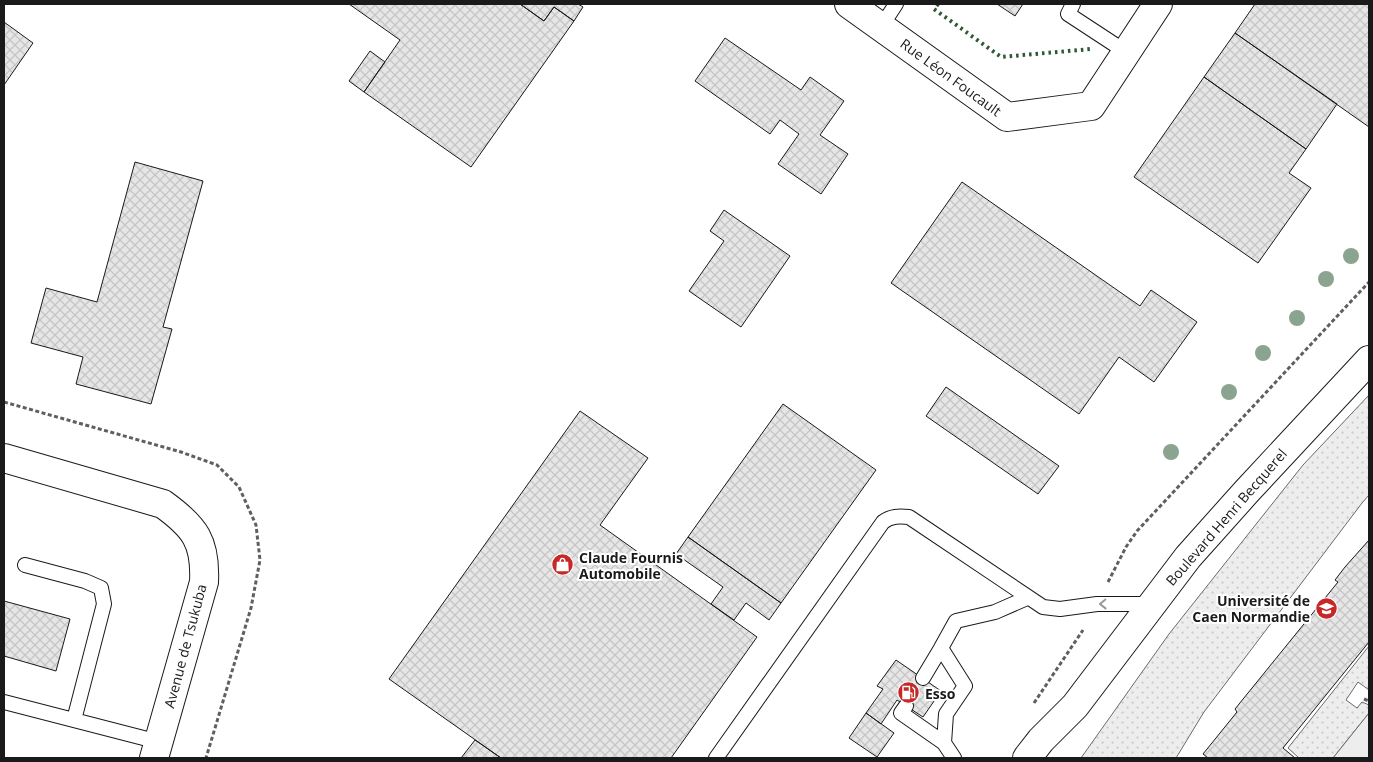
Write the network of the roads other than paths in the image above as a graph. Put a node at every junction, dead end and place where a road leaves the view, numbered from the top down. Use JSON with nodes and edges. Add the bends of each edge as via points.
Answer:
{"nodes":[{"id":1,"x":849,"y":4,"type":"edge"},
{"id":2,"x":896,"y":4,"type":"edge"},
{"id":3,"x":1074,"y":4,"type":"edge"},
{"id":4,"x":1158,"y":4,"type":"edge"},
{"id":5,"x":881,"y":27,"type":"junction"},
{"id":6,"x":1126,"y":52,"type":"junction"},
{"id":7,"x":1369,"y":360,"type":"edge"},
{"id":8,"x":4,"y":458,"type":"edge"},
{"id":9,"x":25,"y":566,"type":"dead end"},
{"id":10,"x":1027,"y":598,"type":"junction"},
{"id":11,"x":1152,"y":604,"type":"junction"},
{"id":12,"x":941,"y":648,"type":"junction"},
{"id":13,"x":923,"y":678,"type":"dead end"},
{"id":14,"x":4,"y":702,"type":"edge"},
{"id":15,"x":906,"y":706,"type":"dead end"},
{"id":16,"x":1075,"y":706,"type":"junction"},
{"id":17,"x":74,"y":720,"type":"junction"},
{"id":18,"x":944,"y":743,"type":"junction"},
{"id":19,"x":157,"y":750,"type":"edge"},
{"id":20,"x":716,"y":758,"type":"edge"},
{"id":21,"x":954,"y":758,"type":"edge"},
{"id":22,"x":1027,"y":758,"type":"edge"},
{"id":23,"x":1051,"y":758,"type":"edge"}],
"edges":[{"from":1,"to":5,"type":"street","name":"Rue Léon Foucault"},
{"from":2,"to":5,"type":"lane"},
{"from":3,"to":6,"type":"lane","via":[[1068,14]]},
{"from":4,"to":6,"type":"street","name":"Rue Léon Foucault"},
{"from":5,"to":6,"type":"street","name":"Rue Léon Foucault","via":[[1007,117],[1091,106]]},
{"from":7,"to":11,"type":"street","name":"Boulevard Henri Becquerel","via":[[1188,557]]},
{"from":8,"to":19,"type":"street","name":"Avenue de Tsukuba","via":[[163,504],[180,516],[200,544],[205,563],[204,582]]},
{"from":9,"to":17,"type":"lane","via":[[101,588],[104,604]]},
{"from":11,"to":10,"type":"lane","one_way":true,"via":[[1097,604],[1060,609],[1043,607]]},
{"from":10,"to":12,"type":"lane","via":[[995,612],[956,621]]},
{"from":10,"to":20,"type":"lane","via":[[909,517],[888,518]]},
{"from":11,"to":16,"type":"street","name":"Boulevard Henri Becquerel"},
{"from":12,"to":13,"type":"lane"},
{"from":12,"to":18,"type":"lane","via":[[965,686],[946,714]]},
{"from":14,"to":17,"type":"lane"},
{"from":15,"to":18,"type":"lane","via":[[901,713]]},
{"from":16,"to":22,"type":"street","name":"Boulevard Henri Becquerel","via":[[1040,740]]},
{"from":16,"to":23,"type":"street","name":"Boulevard Henri Becquerel"},
{"from":17,"to":19,"type":"lane"},
{"from":18,"to":21,"type":"lane"}]}
